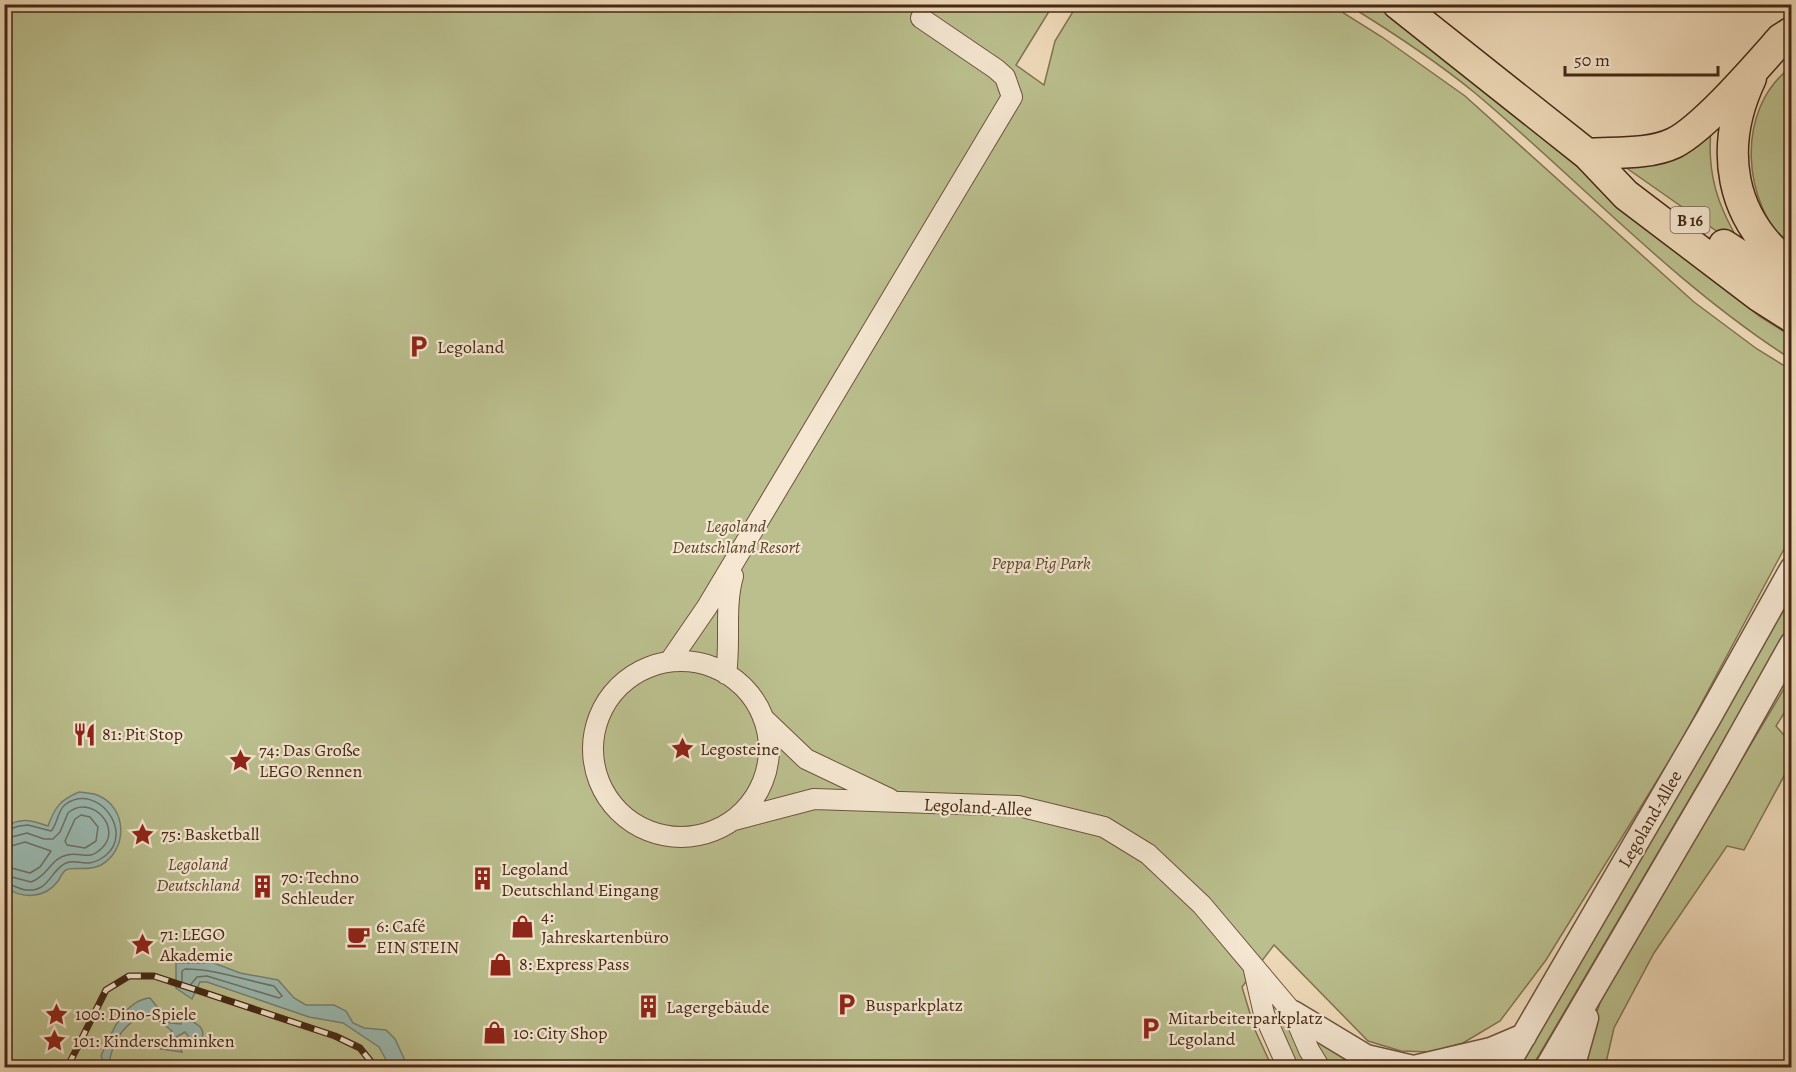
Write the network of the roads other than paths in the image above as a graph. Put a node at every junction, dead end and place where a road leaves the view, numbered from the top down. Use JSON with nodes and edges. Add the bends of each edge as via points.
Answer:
{"nodes":[{"id":1,"x":1398,"y":4,"type":"edge"},
{"id":2,"x":921,"y":18,"type":"dead end"},
{"id":3,"x":1791,"y":32,"type":"edge"},
{"id":4,"x":1758,"y":65,"type":"junction"},
{"id":5,"x":1587,"y":154,"type":"junction"},
{"id":6,"x":1791,"y":267,"type":"edge"},
{"id":7,"x":1791,"y":289,"type":"edge"},
{"id":8,"x":1791,"y":317,"type":"edge"},
{"id":9,"x":738,"y":556,"type":"junction"},
{"id":10,"x":1791,"y":569,"type":"edge"},
{"id":11,"x":1791,"y":644,"type":"edge"},
{"id":12,"x":672,"y":658,"type":"junction"},
{"id":13,"x":726,"y":674,"type":"junction"},
{"id":14,"x":763,"y":718,"type":"junction"},
{"id":15,"x":898,"y":803,"type":"junction"},
{"id":16,"x":734,"y":820,"type":"junction"},
{"id":17,"x":1253,"y":964,"type":"junction"},
{"id":18,"x":1604,"y":965,"type":"junction"},
{"id":19,"x":1293,"y":1013,"type":"junction"},
{"id":20,"x":1524,"y":1036,"type":"junction"},
{"id":21,"x":1288,"y":1068,"type":"edge"},
{"id":22,"x":1320,"y":1068,"type":"edge"},
{"id":23,"x":1414,"y":1068,"type":"edge"},
{"id":24,"x":1504,"y":1068,"type":"edge"},
{"id":25,"x":1546,"y":1068,"type":"edge"},
{"id":26,"x":1572,"y":1068,"type":"edge"}],
"edges":[{"from":1,"to":5,"type":"main road","number":"B 16"},
{"from":2,"to":9,"type":"street","via":[[996,69],[1005,77],[1012,97]]},
{"from":3,"to":4,"type":"main road"},
{"from":4,"to":5,"type":"main road","via":[[1692,130],[1673,143],[1642,150]]},
{"from":4,"to":6,"type":"main road","via":[[1740,102],[1731,138],[1732,167],[1754,227],[1771,251]]},
{"from":5,"to":7,"type":"main road","number":"B 16","via":[[1637,181],[1743,260]]},
{"from":5,"to":8,"type":"main road","number":"B 16","via":[[1626,195]]},
{"from":9,"to":12,"type":"street"},
{"from":9,"to":13,"type":"street","via":[[727,597]]},
{"from":10,"to":20,"type":"street","name":"Legoland-Allee","via":[[1767,618]]},
{"from":11,"to":18,"type":"street","name":"Legoland-Allee","via":[[1718,776]]},
{"from":12,"to":13,"type":"street","via":[[712,665]]},
{"from":12,"to":16,"type":"street","via":[[634,675],[614,692],[601,714],[594,765],[602,790],[617,811],[637,827],[662,836],[696,836]]},
{"from":13,"to":14,"type":"street","via":[[753,699]]},
{"from":14,"to":15,"type":"street","via":[[806,759]]},
{"from":14,"to":16,"type":"street","via":[[769,746],[766,774],[754,799]]},
{"from":15,"to":16,"type":"street","name":"Legoland-Allee","via":[[814,799]]},
{"from":15,"to":17,"type":"street","name":"Legoland-Allee","via":[[1018,806],[1104,827],[1148,854],[1180,882]]},
{"from":17,"to":19,"type":"street","name":"Legoland-Allee"},
{"from":17,"to":21,"type":"street","name":"Legoland-Allee","via":[[1264,1014]]},
{"from":18,"to":25,"type":"street","name":"Legoland-Allee"},
{"from":18,"to":26,"type":"street"},
{"from":19,"to":22,"type":"street","name":"Legoland-Allee"},
{"from":19,"to":23,"type":"street","via":[[1366,1057]]},
{"from":20,"to":23,"type":"street","via":[[1491,1050]]},
{"from":20,"to":24,"type":"street","name":"Legoland-Allee"}]}
